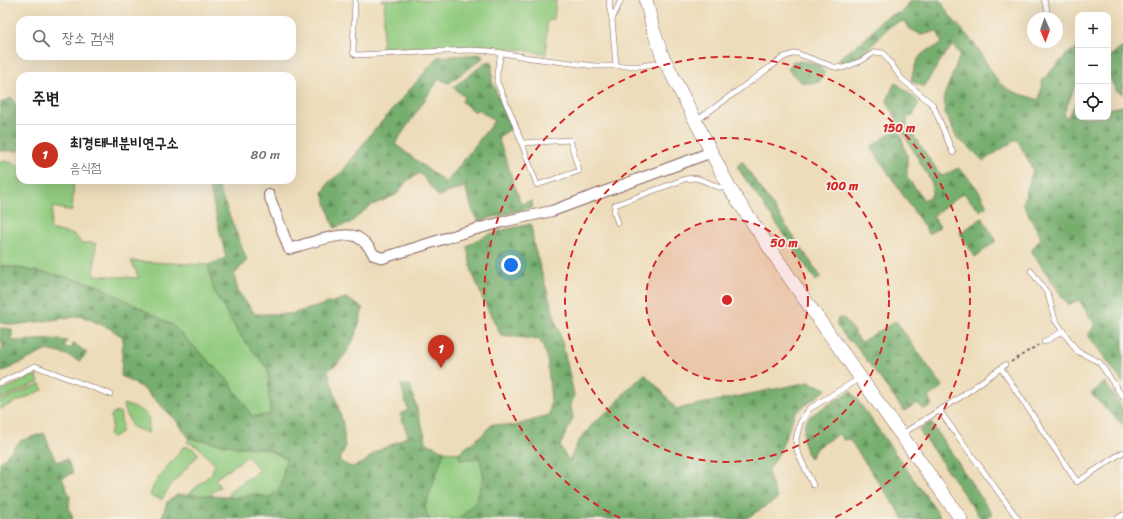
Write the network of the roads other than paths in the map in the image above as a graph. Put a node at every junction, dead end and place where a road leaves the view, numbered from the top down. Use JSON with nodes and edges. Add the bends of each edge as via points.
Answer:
{"nodes":[{"id":1,"x":355,"y":0,"type":"edge"},
{"id":2,"x":610,"y":0,"type":"edge"},
{"id":3,"x":621,"y":0,"type":"edge"},
{"id":4,"x":646,"y":0,"type":"edge"},
{"id":5,"x":1044,"y":0,"type":"edge"},
{"id":6,"x":1046,"y":9,"type":"dead end"},
{"id":7,"x":612,"y":19,"type":"junction"},
{"id":8,"x":501,"y":53,"type":"junction"},
{"id":9,"x":666,"y":62,"type":"junction"},
{"id":10,"x":616,"y":66,"type":"junction"},
{"id":11,"x":696,"y":121,"type":"junction"},
{"id":12,"x":522,"y":143,"type":"junction"},
{"id":13,"x":712,"y":152,"type":"junction"},
{"id":14,"x":953,"y":153,"type":"dead end"},
{"id":15,"x":730,"y":189,"type":"junction"},
{"id":16,"x":269,"y":195,"type":"dead end"},
{"id":17,"x":618,"y":223,"type":"dead end"},
{"id":18,"x":1031,"y":271,"type":"dead end"},
{"id":19,"x":1063,"y":331,"type":"junction"},
{"id":20,"x":1044,"y":342,"type":"road end"},
{"id":21,"x":861,"y":378,"type":"junction"},
{"id":22,"x":0,"y":383,"type":"edge"},
{"id":23,"x":110,"y":394,"type":"dead end"},
{"id":24,"x":1123,"y":397,"type":"edge"},
{"id":25,"x":939,"y":410,"type":"junction"},
{"id":26,"x":901,"y":434,"type":"junction"},
{"id":27,"x":1123,"y":452,"type":"edge"},
{"id":28,"x":813,"y":485,"type":"dead end"},
{"id":29,"x":1123,"y":515,"type":"edge"},
{"id":30,"x":961,"y":519,"type":"edge"},
{"id":31,"x":1018,"y":519,"type":"edge"},
{"id":32,"x":1117,"y":519,"type":"edge"}],
"edges":[{"from":1,"to":8,"type":"lane","via":[[353,53],[356,55],[470,50]]},
{"from":2,"to":7,"type":"lane"},
{"from":3,"to":7,"type":"lane"},
{"from":4,"to":9,"type":"street","via":[[653,29]]},
{"from":5,"to":6,"type":"lane"},
{"from":7,"to":10,"type":"lane"},
{"from":8,"to":10,"type":"lane","via":[[595,66]]},
{"from":8,"to":12,"type":"lane","via":[[497,82]]},
{"from":9,"to":10,"type":"lane"},
{"from":9,"to":11,"type":"street"},
{"from":11,"to":13,"type":"street"},
{"from":11,"to":14,"type":"lane","via":[[784,57],[796,54],[843,68],[875,52],[883,54],[902,79],[933,105]]},
{"from":12,"to":12,"type":"lane","via":[[537,185],[579,171],[570,140]]},
{"from":13,"to":15,"type":"street"},
{"from":13,"to":16,"type":"street","via":[[552,211],[462,233],[383,258],[374,255],[370,247],[356,236],[337,236],[289,249]]},
{"from":15,"to":17,"type":"lane","via":[[696,178],[685,179],[616,205],[614,212]]},
{"from":15,"to":21,"type":"street"},
{"from":18,"to":19,"type":"lane","via":[[1048,294],[1055,320]]},
{"from":19,"to":20,"type":"lane"},
{"from":19,"to":24,"type":"lane","via":[[1078,351],[1099,362]]},
{"from":21,"to":26,"type":"street"},
{"from":21,"to":28,"type":"lane","via":[[809,409],[800,423],[796,439],[797,451]]},
{"from":22,"to":23,"type":"lane","via":[[36,366]]},
{"from":25,"to":26,"type":"lane"},
{"from":25,"to":27,"type":"lane","via":[[1003,367],[1077,482]]},
{"from":25,"to":31,"type":"lane"},
{"from":26,"to":30,"type":"street"},
{"from":29,"to":32,"type":"lane"}]}
